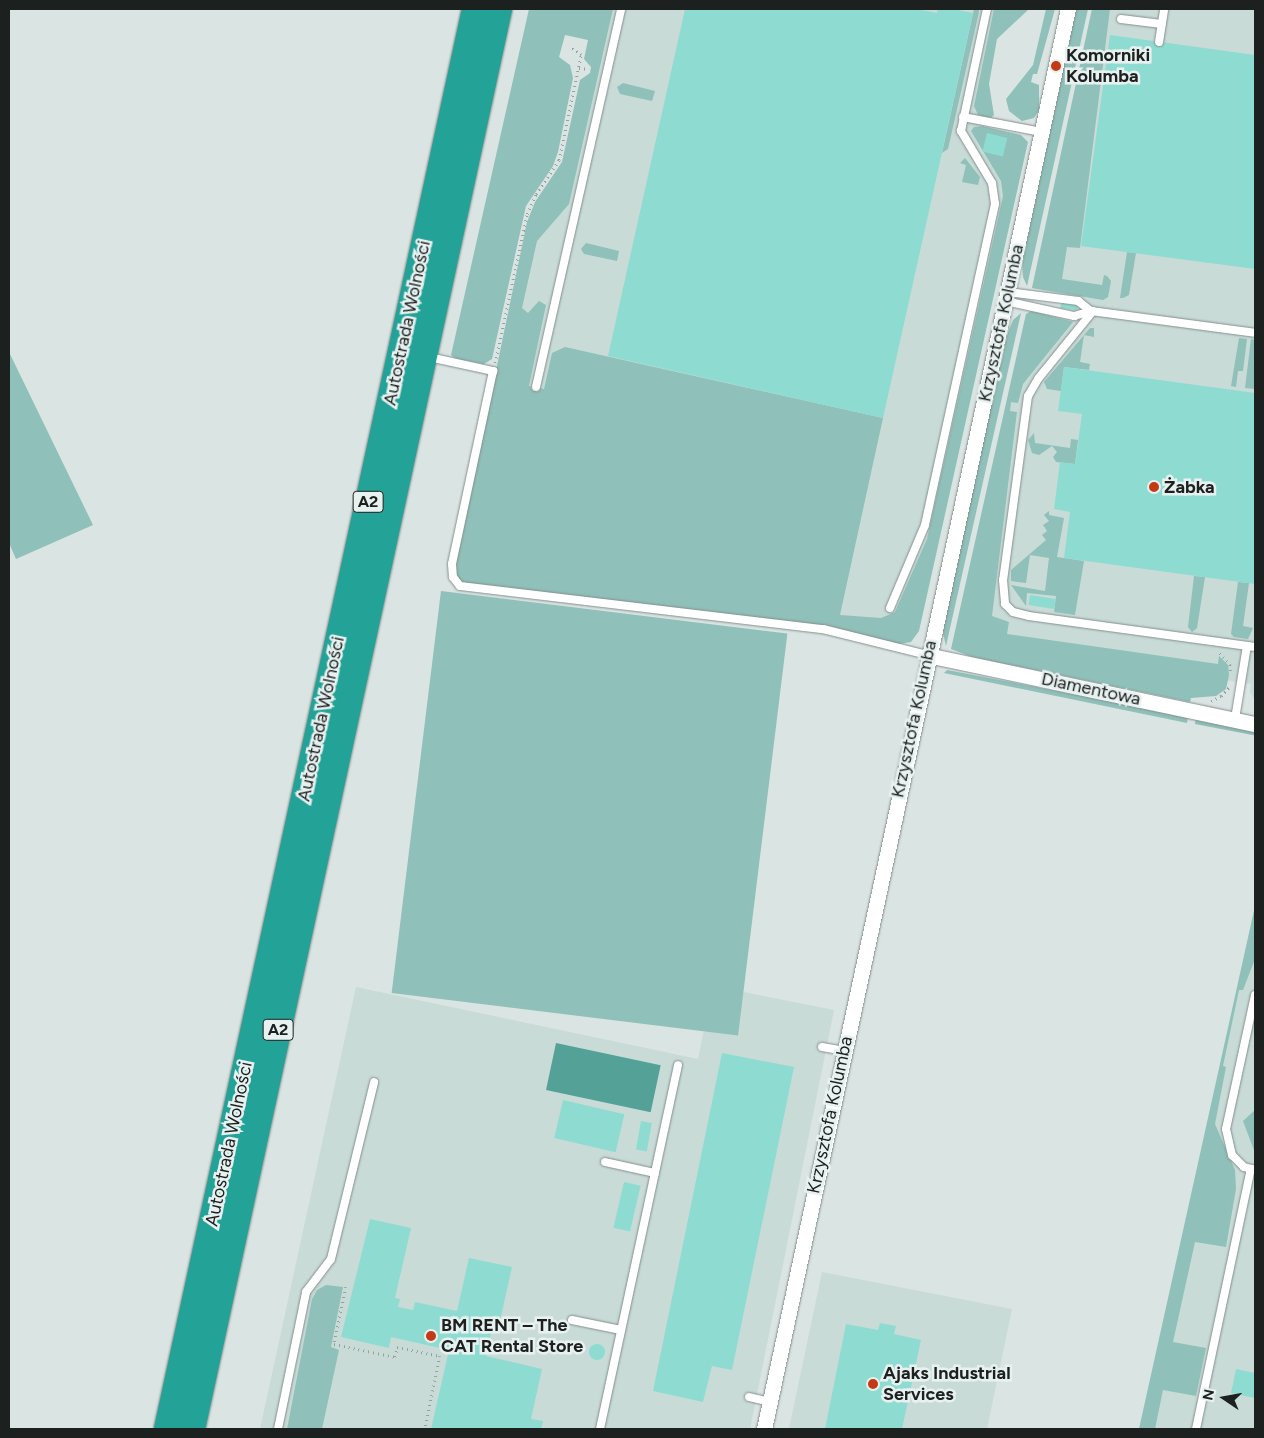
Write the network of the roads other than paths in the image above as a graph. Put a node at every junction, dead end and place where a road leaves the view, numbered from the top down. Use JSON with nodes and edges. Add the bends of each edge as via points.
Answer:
{"nodes":[{"id":1,"x":475,"y":9,"type":"edge"},
{"id":2,"x":499,"y":9,"type":"edge"},
{"id":3,"x":621,"y":9,"type":"edge"},
{"id":4,"x":987,"y":9,"type":"edge"},
{"id":5,"x":1068,"y":9,"type":"edge"},
{"id":6,"x":1164,"y":9,"type":"edge"},
{"id":7,"x":1121,"y":18,"type":"dead end"},
{"id":8,"x":1162,"y":24,"type":"junction"},
{"id":9,"x":1159,"y":42,"type":"dead end"},
{"id":10,"x":963,"y":117,"type":"junction"},
{"id":11,"x":1042,"y":132,"type":"junction"},
{"id":12,"x":1006,"y":297,"type":"junction"},
{"id":13,"x":1092,"y":311,"type":"junction"},
{"id":14,"x":1255,"y":333,"type":"edge"},
{"id":15,"x":423,"y":356,"type":"junction"},
{"id":16,"x":536,"y":387,"type":"dead end"},
{"id":17,"x":890,"y":608,"type":"dead end"},
{"id":18,"x":1251,"y":647,"type":"edge"},
{"id":19,"x":927,"y":655,"type":"junction"},
{"id":20,"x":1235,"y":719,"type":"junction"},
{"id":21,"x":1255,"y":724,"type":"edge"},
{"id":22,"x":1255,"y":995,"type":"edge"},
{"id":23,"x":822,"y":1047,"type":"dead end"},
{"id":24,"x":844,"y":1051,"type":"junction"},
{"id":25,"x":678,"y":1065,"type":"dead end"},
{"id":26,"x":374,"y":1082,"type":"dead end"},
{"id":27,"x":605,"y":1162,"type":"dead end"},
{"id":28,"x":1253,"y":1169,"type":"edge"},
{"id":29,"x":655,"y":1173,"type":"junction"},
{"id":30,"x":572,"y":1320,"type":"dead end"},
{"id":31,"x":621,"y":1330,"type":"junction"},
{"id":32,"x":749,"y":1397,"type":"dead end"},
{"id":33,"x":770,"y":1402,"type":"junction"},
{"id":34,"x":167,"y":1429,"type":"edge"},
{"id":35,"x":192,"y":1429,"type":"edge"},
{"id":36,"x":278,"y":1429,"type":"edge"},
{"id":37,"x":600,"y":1429,"type":"edge"},
{"id":38,"x":764,"y":1429,"type":"edge"},
{"id":39,"x":1196,"y":1429,"type":"edge"}],
"edges":[{"from":1,"to":34,"type":"highway","name":"Autostrada Wolności","number":"A2"},
{"from":2,"to":15,"type":"highway","name":"Autostrada Wolności","number":"A2"},
{"from":3,"to":16,"type":"lane"},
{"from":4,"to":10,"type":"lane"},
{"from":5,"to":11,"type":"street","name":"Krzysztofa Kolumba"},
{"from":6,"to":8,"type":"lane"},
{"from":7,"to":8,"type":"lane"},
{"from":8,"to":9,"type":"lane"},
{"from":10,"to":11,"type":"lane"},
{"from":10,"to":17,"type":"lane","via":[[962,136],[992,183],[995,204],[925,525]]},
{"from":11,"to":12,"type":"street","name":"Krzysztofa Kolumba"},
{"from":12,"to":13,"type":"lane","via":[[1078,302]]},
{"from":12,"to":13,"type":"lane","via":[[1074,316]]},
{"from":12,"to":19,"type":"street","name":"Krzysztofa Kolumba"},
{"from":13,"to":14,"type":"lane"},
{"from":13,"to":18,"type":"lane","via":[[1028,396],[1003,580],[1006,604],[1013,612],[1029,616]]},
{"from":15,"to":19,"type":"lane","via":[[493,371],[452,564],[453,577],[460,586],[823,629]]},
{"from":15,"to":35,"type":"highway","name":"Autostrada Wolności","number":"A2"},
{"from":18,"to":20,"type":"lane"},
{"from":19,"to":20,"type":"street","name":"Diamentowa"},
{"from":19,"to":24,"type":"street","name":"Krzysztofa Kolumba"},
{"from":20,"to":21,"type":"street","name":"Diamentowa"},
{"from":22,"to":28,"type":"lane","via":[[1226,1128],[1232,1155]]},
{"from":23,"to":24,"type":"lane"},
{"from":24,"to":33,"type":"street","name":"Krzysztofa Kolumba"},
{"from":25,"to":29,"type":"lane"},
{"from":26,"to":36,"type":"lane","via":[[332,1259],[306,1292]]},
{"from":27,"to":29,"type":"lane"},
{"from":28,"to":39,"type":"lane"},
{"from":29,"to":31,"type":"lane"},
{"from":30,"to":31,"type":"lane"},
{"from":31,"to":37,"type":"lane"},
{"from":32,"to":33,"type":"lane"},
{"from":33,"to":38,"type":"street","name":"Krzysztofa Kolumba"}]}
